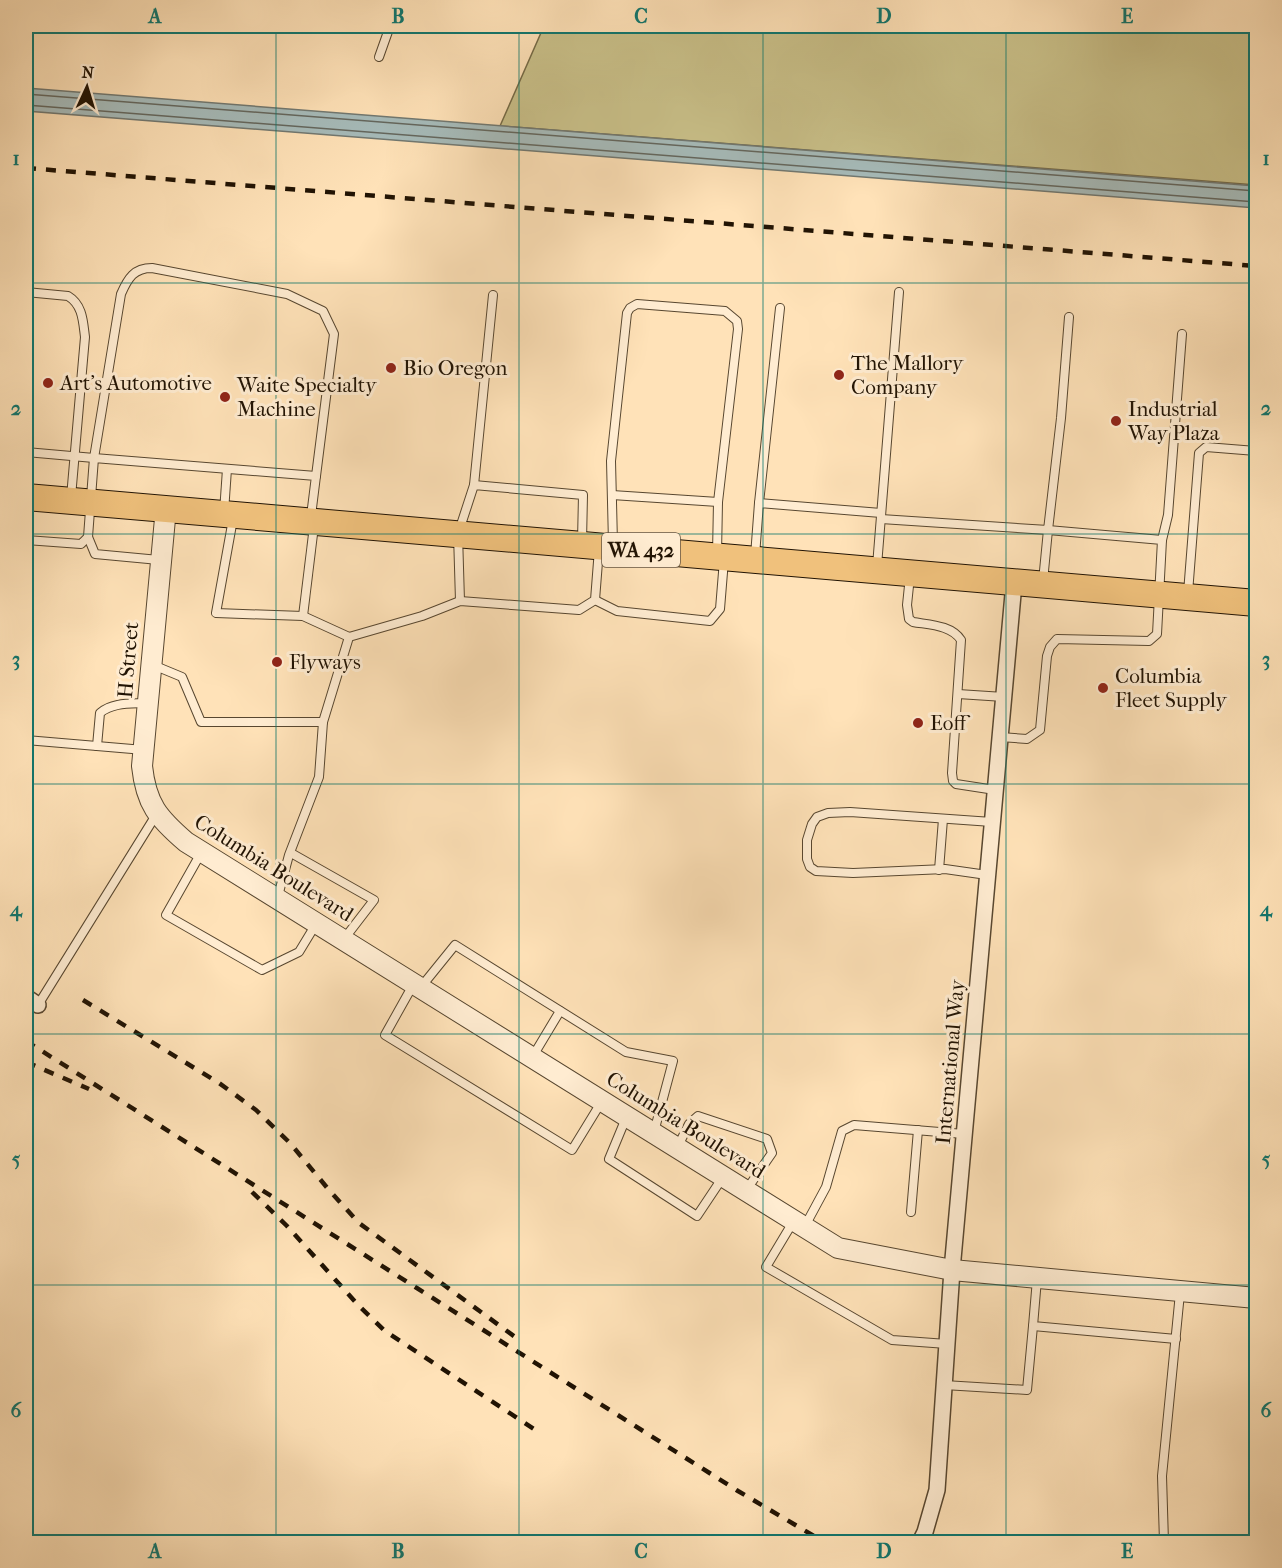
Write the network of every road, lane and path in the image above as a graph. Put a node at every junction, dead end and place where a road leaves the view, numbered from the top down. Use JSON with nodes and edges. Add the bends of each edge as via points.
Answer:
{"nodes":[{"id":1,"x":390,"y":26,"type":"edge"},
{"id":2,"x":379,"y":57,"type":"dead end"},
{"id":3,"x":26,"y":292,"type":"edge"},
{"id":4,"x":899,"y":292,"type":"dead end"},
{"id":5,"x":493,"y":295,"type":"dead end"},
{"id":6,"x":780,"y":308,"type":"dead end"},
{"id":7,"x":1069,"y":317,"type":"dead end"},
{"id":8,"x":1182,"y":334,"type":"dead end"},
{"id":9,"x":1257,"y":451,"type":"edge"},
{"id":10,"x":26,"y":452,"type":"edge"},
{"id":11,"x":75,"y":456,"type":"junction"},
{"id":12,"x":94,"y":458,"type":"junction"},
{"id":13,"x":227,"y":469,"type":"junction"},
{"id":14,"x":316,"y":476,"type":"junction"},
{"id":15,"x":474,"y":485,"type":"junction"},
{"id":16,"x":612,"y":495,"type":"junction"},
{"id":17,"x":27,"y":497,"type":"edge"},
{"id":18,"x":80,"y":502,"type":"junction"},
{"id":19,"x":718,"y":502,"type":"junction"},
{"id":20,"x":759,"y":503,"type":"junction"},
{"id":21,"x":166,"y":508,"type":"junction"},
{"id":22,"x":229,"y":514,"type":"junction"},
{"id":23,"x":881,"y":516,"type":"junction"},
{"id":24,"x":313,"y":521,"type":"junction"},
{"id":25,"x":1048,"y":530,"type":"junction"},
{"id":26,"x":26,"y":532,"type":"edge"},
{"id":27,"x":458,"y":534,"type":"junction"},
{"id":28,"x":88,"y":537,"type":"junction"},
{"id":29,"x":26,"y":540,"type":"edge"},
{"id":30,"x":1162,"y":540,"type":"junction"},
{"id":31,"x":598,"y":546,"type":"junction"},
{"id":32,"x":721,"y":557,"type":"junction"},
{"id":33,"x":162,"y":560,"type":"junction"},
{"id":34,"x":755,"y":560,"type":"junction"},
{"id":35,"x":877,"y":571,"type":"junction"},
{"id":36,"x":910,"y":574,"type":"junction"},
{"id":37,"x":1014,"y":583,"type":"junction"},
{"id":38,"x":1043,"y":585,"type":"junction"},
{"id":39,"x":1160,"y":595,"type":"junction"},
{"id":40,"x":1187,"y":597,"type":"junction"},
{"id":41,"x":595,"y":600,"type":"junction"},
{"id":42,"x":460,"y":601,"type":"junction"},
{"id":43,"x":1257,"y":603,"type":"edge"},
{"id":44,"x":303,"y":616,"type":"junction"},
{"id":45,"x":349,"y":637,"type":"junction"},
{"id":46,"x":152,"y":664,"type":"junction"},
{"id":47,"x":958,"y":694,"type":"junction"},
{"id":48,"x":1004,"y":696,"type":"junction"},
{"id":49,"x":148,"y":703,"type":"junction"},
{"id":50,"x":323,"y":722,"type":"junction"},
{"id":51,"x":1000,"y":737,"type":"junction"},
{"id":52,"x":26,"y":740,"type":"edge"},
{"id":53,"x":97,"y":746,"type":"junction"},
{"id":54,"x":144,"y":750,"type":"junction"},
{"id":55,"x":995,"y":790,"type":"junction"},
{"id":56,"x":156,"y":813,"type":"junction"},
{"id":57,"x":944,"y":819,"type":"junction"},
{"id":58,"x":992,"y":822,"type":"junction"},
{"id":59,"x":202,"y":852,"type":"junction"},
{"id":60,"x":291,"y":853,"type":"junction"},
{"id":61,"x":939,"y":870,"type":"junction"},
{"id":62,"x":987,"y":875,"type":"junction"},
{"id":63,"x":277,"y":899,"type":"junction"},
{"id":64,"x":317,"y":924,"type":"junction"},
{"id":65,"x":343,"y":940,"type":"junction"},
{"id":66,"x":417,"y":986,"type":"junction"},
{"id":67,"x":32,"y":1001,"type":"edge"},
{"id":68,"x":560,"y":1011,"type":"junction"},
{"id":69,"x":532,"y":1058,"type":"junction"},
{"id":70,"x":602,"y":1101,"type":"junction"},
{"id":71,"x":627,"y":1117,"type":"junction"},
{"id":72,"x":918,"y":1130,"type":"junction"},
{"id":73,"x":654,"y":1133,"type":"junction"},
{"id":74,"x":964,"y":1134,"type":"junction"},
{"id":75,"x":677,"y":1148,"type":"junction"},
{"id":76,"x":723,"y":1176,"type":"junction"},
{"id":77,"x":746,"y":1190,"type":"junction"},
{"id":78,"x":911,"y":1212,"type":"dead end"},
{"id":79,"x":799,"y":1224,"type":"junction"},
{"id":80,"x":952,"y":1270,"type":"junction"},
{"id":81,"x":1037,"y":1278,"type":"junction"},
{"id":82,"x":1180,"y":1291,"type":"junction"},
{"id":83,"x":1257,"y":1298,"type":"edge"},
{"id":84,"x":1033,"y":1326,"type":"junction"},
{"id":85,"x":1176,"y":1339,"type":"junction"},
{"id":86,"x":947,"y":1344,"type":"junction"},
{"id":87,"x":944,"y":1385,"type":"junction"},
{"id":88,"x":920,"y":1542,"type":"edge"},
{"id":89,"x":1164,"y":1542,"type":"edge"}],
"edges":[{"from":1,"to":2,"type":"lane"},
{"from":3,"to":11,"type":"lane","via":[[69,296],[82,313],[85,337]]},
{"from":4,"to":23,"type":"lane"},
{"from":5,"to":15,"type":"lane"},
{"from":6,"to":20,"type":"lane"},
{"from":7,"to":25,"type":"lane"},
{"from":8,"to":30,"type":"lane","via":[[1168,515]]},
{"from":9,"to":40,"type":"lane","via":[[1206,447],[1199,453]]},
{"from":10,"to":11,"type":"lane"},
{"from":11,"to":12,"type":"lane"},
{"from":11,"to":18,"type":"lane"},
{"from":12,"to":13,"type":"lane"},
{"from":12,"to":14,"type":"lane","via":[[121,294],[134,272],[152,268],[287,294],[323,311],[334,334]]},
{"from":12,"to":18,"type":"lane"},
{"from":13,"to":14,"type":"lane"},
{"from":13,"to":22,"type":"lane"},
{"from":14,"to":24,"type":"lane"},
{"from":15,"to":27,"type":"lane"},
{"from":15,"to":31,"type":"lane","via":[[583,495]]},
{"from":16,"to":19,"type":"lane"},
{"from":16,"to":19,"type":"lane","via":[[611,461],[627,313],[630,308],[646,304],[725,311],[737,321]]},
{"from":16,"to":31,"type":"lane"},
{"from":17,"to":18,"type":"highway","number":"WA 432"},
{"from":17,"to":26,"type":"lane"},
{"from":18,"to":21,"type":"highway","number":"WA 432"},
{"from":18,"to":28,"type":"lane"},
{"from":19,"to":32,"type":"lane"},
{"from":20,"to":23,"type":"lane"},
{"from":20,"to":34,"type":"lane"},
{"from":21,"to":22,"type":"highway","number":"WA 432"},
{"from":21,"to":33,"type":"street","name":"H Street"},
{"from":22,"to":24,"type":"highway","number":"WA 432"},
{"from":22,"to":44,"type":"lane","via":[[216,613]]},
{"from":23,"to":25,"type":"lane"},
{"from":23,"to":35,"type":"lane"},
{"from":24,"to":27,"type":"highway","number":"WA 432"},
{"from":24,"to":44,"type":"lane"},
{"from":25,"to":30,"type":"lane"},
{"from":25,"to":38,"type":"lane"},
{"from":27,"to":31,"type":"highway","number":"WA 432"},
{"from":27,"to":42,"type":"lane"},
{"from":28,"to":29,"type":"lane","via":[[81,544]]},
{"from":28,"to":33,"type":"lane","via":[[95,554]]},
{"from":30,"to":39,"type":"lane"},
{"from":31,"to":32,"type":"highway","number":"WA 432"},
{"from":31,"to":41,"type":"lane"},
{"from":32,"to":34,"type":"highway","number":"WA 432"},
{"from":32,"to":41,"type":"lane","via":[[720,609],[710,621],[617,610]]},
{"from":33,"to":46,"type":"street","name":"H Street"},
{"from":34,"to":35,"type":"highway","number":"WA 432"},
{"from":35,"to":36,"type":"highway","number":"WA 432"},
{"from":36,"to":37,"type":"highway","number":"WA 432"},
{"from":36,"to":47,"type":"lane","via":[[909,619],[948,628],[961,640]]},
{"from":37,"to":38,"type":"highway","number":"WA 432"},
{"from":37,"to":48,"type":"street","name":"International Way"},
{"from":38,"to":39,"type":"highway","number":"WA 432"},
{"from":39,"to":40,"type":"highway","number":"WA 432"},
{"from":39,"to":51,"type":"lane","via":[[1157,634],[1149,641],[1057,639],[1047,656],[1040,730],[1027,739]]},
{"from":40,"to":43,"type":"highway","number":"WA 432"},
{"from":41,"to":42,"type":"lane","via":[[579,610]]},
{"from":42,"to":45,"type":"lane"},
{"from":44,"to":45,"type":"lane"},
{"from":45,"to":50,"type":"lane"},
{"from":46,"to":49,"type":"street","name":"H Street"},
{"from":46,"to":50,"type":"lane","via":[[182,677],[201,722]]},
{"from":47,"to":48,"type":"lane"},
{"from":47,"to":55,"type":"lane","via":[[953,781]]},
{"from":48,"to":51,"type":"street","name":"International Way"},
{"from":49,"to":53,"type":"lane","via":[[122,704],[100,713]]},
{"from":49,"to":54,"type":"street","name":"H Street"},
{"from":50,"to":60,"type":"lane","via":[[319,777]]},
{"from":51,"to":55,"type":"street","name":"International Way"},
{"from":52,"to":53,"type":"lane"},
{"from":53,"to":54,"type":"lane"},
{"from":54,"to":56,"type":"street","name":"H Street","via":[[144,788]]},
{"from":55,"to":58,"type":"street","name":"International Way"},
{"from":56,"to":59,"type":"street","name":"Columbia Boulevard","via":[[164,824]]},
{"from":56,"to":67,"type":"lane"},
{"from":57,"to":58,"type":"lane"},
{"from":57,"to":61,"type":"lane"},
{"from":57,"to":61,"type":"lane","via":[[828,813],[817,817],[807,840],[807,859],[816,871]]},
{"from":58,"to":62,"type":"street","name":"International Way"},
{"from":59,"to":63,"type":"street","name":"Columbia Boulevard"},
{"from":59,"to":64,"type":"lane","via":[[166,915],[262,970],[299,952]]},
{"from":60,"to":63,"type":"lane"},
{"from":60,"to":65,"type":"lane","via":[[374,900]]},
{"from":61,"to":62,"type":"lane"},
{"from":62,"to":74,"type":"street","name":"International Way"},
{"from":63,"to":64,"type":"street","name":"Columbia Boulevard"},
{"from":64,"to":65,"type":"street","name":"Columbia Boulevard"},
{"from":65,"to":66,"type":"street","name":"Columbia Boulevard"},
{"from":66,"to":68,"type":"lane","via":[[455,945]]},
{"from":66,"to":69,"type":"street","name":"Columbia Boulevard"},
{"from":66,"to":70,"type":"lane","via":[[386,1035],[572,1150]]},
{"from":68,"to":69,"type":"lane"},
{"from":68,"to":73,"type":"lane","via":[[626,1052],[673,1061]]},
{"from":69,"to":70,"type":"street","name":"Columbia Boulevard"},
{"from":70,"to":71,"type":"street","name":"Columbia Boulevard"},
{"from":71,"to":73,"type":"street","name":"Columbia Boulevard"},
{"from":71,"to":76,"type":"lane","via":[[609,1159],[697,1216]]},
{"from":72,"to":74,"type":"lane"},
{"from":72,"to":78,"type":"lane"},
{"from":72,"to":79,"type":"lane","via":[[854,1125],[842,1131],[826,1187]]},
{"from":73,"to":75,"type":"street","name":"Columbia Boulevard"},
{"from":74,"to":80,"type":"street","name":"International Way"},
{"from":75,"to":76,"type":"street","name":"Columbia Boulevard"},
{"from":75,"to":77,"type":"lane","via":[[689,1124],[698,1116],[767,1139],[772,1153]]},
{"from":76,"to":77,"type":"street","name":"Columbia Boulevard"},
{"from":77,"to":79,"type":"street","name":"Columbia Boulevard"},
{"from":79,"to":80,"type":"street","name":"Columbia Boulevard","via":[[838,1248]]},
{"from":79,"to":86,"type":"lane","via":[[766,1267],[892,1340]]},
{"from":80,"to":81,"type":"street","name":"Columbia Boulevard"},
{"from":80,"to":86,"type":"street","name":"International Way"},
{"from":81,"to":82,"type":"street","name":"Columbia Boulevard"},
{"from":81,"to":84,"type":"lane"},
{"from":82,"to":83,"type":"street","name":"Columbia Boulevard"},
{"from":82,"to":85,"type":"lane"},
{"from":84,"to":85,"type":"lane"},
{"from":84,"to":87,"type":"lane","via":[[1027,1390]]},
{"from":85,"to":89,"type":"lane","via":[[1162,1476]]},
{"from":86,"to":87,"type":"street","name":"International Way"},
{"from":87,"to":88,"type":"street","name":"International Way","via":[[937,1490]]}]}
